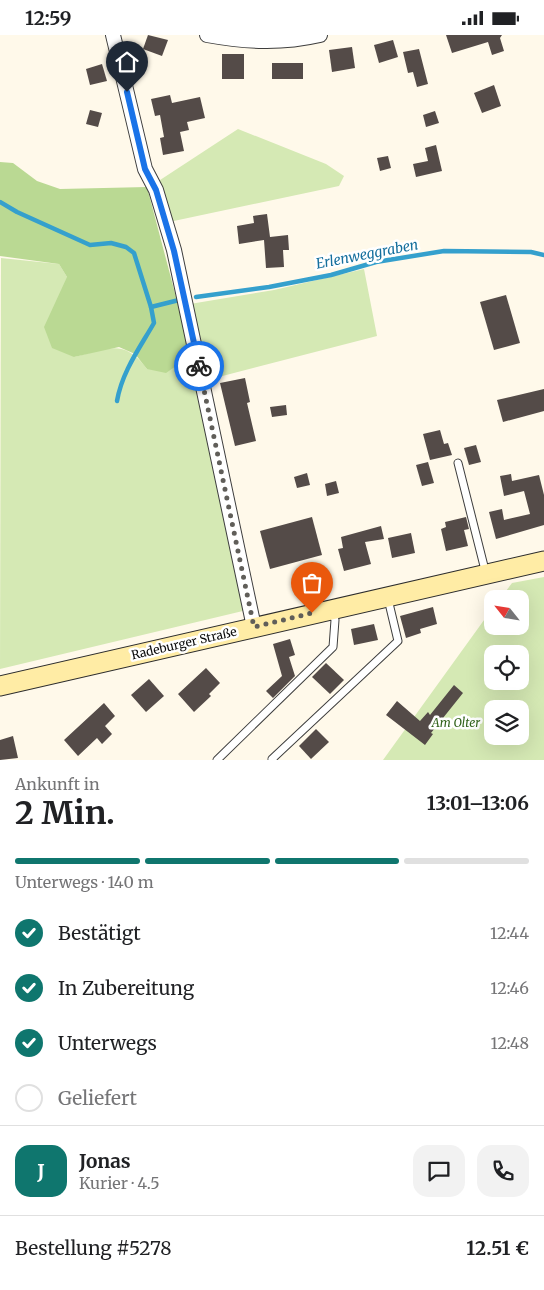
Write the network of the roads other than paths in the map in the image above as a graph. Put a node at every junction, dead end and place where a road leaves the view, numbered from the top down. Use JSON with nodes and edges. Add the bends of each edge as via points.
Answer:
{"nodes":[{"id":1,"x":113,"y":35,"type":"edge"},
{"id":2,"x":207,"y":35,"type":"edge"},
{"id":3,"x":320,"y":35,"type":"edge"},
{"id":4,"x":458,"y":463,"type":"dead end"},
{"id":5,"x":544,"y":561,"type":"edge"},
{"id":6,"x":486,"y":574,"type":"junction"},
{"id":7,"x":388,"y":596,"type":"junction"},
{"id":8,"x":332,"y":609,"type":"junction"},
{"id":9,"x":254,"y":627,"type":"junction"},
{"id":10,"x":0,"y":686,"type":"edge"},
{"id":11,"x":217,"y":760,"type":"edge"},
{"id":12,"x":273,"y":760,"type":"edge"}],
"edges":[{"from":1,"to":9,"type":"street","via":[[145,169],[156,190],[174,251]]},
{"from":2,"to":3,"type":"street","via":[[290,42]]},
{"from":4,"to":6,"type":"lane"},
{"from":5,"to":6,"type":"main road","name":"Radeburger Straße"},
{"from":6,"to":7,"type":"main road","name":"Radeburger Straße"},
{"from":7,"to":8,"type":"main road","name":"Radeburger Straße"},
{"from":7,"to":12,"type":"lane","via":[[398,641]]},
{"from":8,"to":9,"type":"main road","name":"Radeburger Straße"},
{"from":8,"to":11,"type":"lane","via":[[335,620],[333,647]]},
{"from":9,"to":10,"type":"main road","name":"Radeburger Straße"}]}
